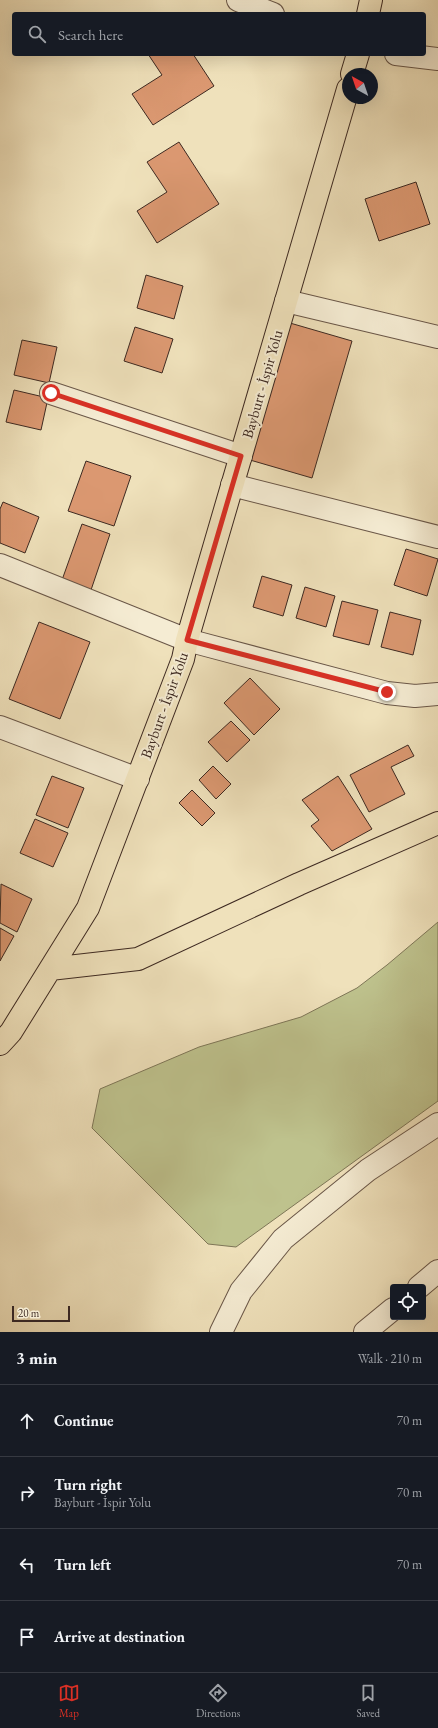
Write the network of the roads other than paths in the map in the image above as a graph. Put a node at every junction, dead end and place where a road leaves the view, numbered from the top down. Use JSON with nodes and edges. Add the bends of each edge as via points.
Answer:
{"nodes":[{"id":1,"x":238,"y":0,"type":"edge"},
{"id":2,"x":371,"y":0,"type":"edge"},
{"id":3,"x":268,"y":12,"type":"edge"},
{"id":4,"x":368,"y":12,"type":"edge"},
{"id":5,"x":357,"y":56,"type":"edge"},
{"id":6,"x":413,"y":56,"type":"edge"},
{"id":7,"x":438,"y":59,"type":"edge"},
{"id":8,"x":354,"y":68,"type":"edge"},
{"id":9,"x":344,"y":104,"type":"edge"},
{"id":10,"x":286,"y":301,"type":"junction"},
{"id":11,"x":438,"y":337,"type":"edge"},
{"id":12,"x":51,"y":393,"type":"dead end"},
{"id":13,"x":241,"y":456,"type":"junction"},
{"id":14,"x":232,"y":485,"type":"junction"},
{"id":15,"x":438,"y":537,"type":"edge"},
{"id":16,"x":0,"y":565,"type":"edge"},
{"id":17,"x":187,"y":640,"type":"junction"},
{"id":18,"x":436,"y":692,"type":"edge"},
{"id":19,"x":0,"y":727,"type":"edge"},
{"id":20,"x":138,"y":779,"type":"junction"},
{"id":21,"x":438,"y":823,"type":"edge"},
{"id":22,"x":50,"y":969,"type":"junction"},
{"id":23,"x":0,"y":1044,"type":"edge"},
{"id":24,"x":438,"y":1124,"type":"edge"},
{"id":25,"x":438,"y":1271,"type":"edge"},
{"id":26,"x":423,"y":1284,"type":"edge"},
{"id":27,"x":390,"y":1311,"type":"edge"},
{"id":28,"x":221,"y":1332,"type":"edge"},
{"id":29,"x":365,"y":1332,"type":"edge"}],
"edges":[{"from":1,"to":3,"type":"street"},
{"from":2,"to":4,"type":"main road"},
{"from":5,"to":8,"type":"main road"},
{"from":6,"to":7,"type":"street"},
{"from":9,"to":10,"type":"main road","name":"Bayburt - İspir Yolu"},
{"from":10,"to":11,"type":"street"},
{"from":10,"to":13,"type":"main road","name":"Bayburt - İspir Yolu"},
{"from":12,"to":13,"type":"street"},
{"from":13,"to":14,"type":"main road","name":"Bayburt - İspir Yolu"},
{"from":14,"to":15,"type":"street"},
{"from":14,"to":17,"type":"main road","name":"Bayburt - İspir Yolu"},
{"from":16,"to":17,"type":"street"},
{"from":17,"to":18,"type":"street","via":[[387,692],[415,696]]},
{"from":17,"to":20,"type":"main road","name":"Bayburt - İspir Yolu","via":[[184,659]]},
{"from":19,"to":20,"type":"street"},
{"from":20,"to":22,"type":"main road","name":"Bayburt - İspir Yolu","via":[[88,908]]},
{"from":21,"to":22,"type":"main road","via":[[138,959]]},
{"from":22,"to":23,"type":"main road","name":"Bayburt - İspir Yolu","via":[[11,1032]]},
{"from":24,"to":28,"type":"street","via":[[368,1170],[283,1239],[241,1292]]},
{"from":25,"to":26,"type":"street"},
{"from":27,"to":29,"type":"street"}]}
